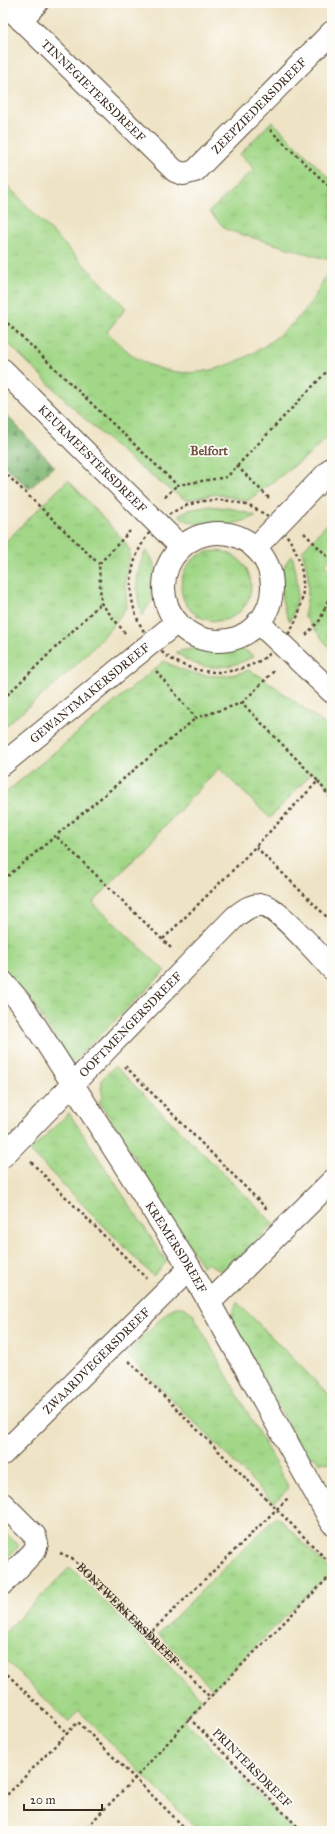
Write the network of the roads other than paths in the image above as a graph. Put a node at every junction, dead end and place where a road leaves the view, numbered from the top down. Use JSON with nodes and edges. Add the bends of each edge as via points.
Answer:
{"nodes":[{"id":1,"x":4,"y":3,"type":"edge"},
{"id":2,"x":37,"y":3,"type":"edge"},
{"id":3,"x":21,"y":20,"type":"junction"},
{"id":4,"x":332,"y":32,"type":"edge"},
{"id":5,"x":184,"y":174,"type":"joint"},
{"id":6,"x":3,"y":370,"type":"edge"},
{"id":7,"x":332,"y":468,"type":"edge"},
{"id":8,"x":181,"y":547,"type":"junction"},
{"id":9,"x":255,"y":548,"type":"junction"},
{"id":10,"x":177,"y":622,"type":"junction"},
{"id":11,"x":258,"y":622,"type":"junction"},
{"id":12,"x":332,"y":692,"type":"edge"},
{"id":13,"x":3,"y":764,"type":"edge"},
{"id":14,"x":332,"y":969,"type":"edge"},
{"id":15,"x":3,"y":982,"type":"edge"},
{"id":16,"x":74,"y":1084,"type":"junction"},
{"id":17,"x":8,"y":1150,"type":"edge"},
{"id":18,"x":332,"y":1181,"type":"edge"},
{"id":19,"x":190,"y":1268,"type":"junction"},
{"id":20,"x":210,"y":1302,"type":"junction"},
{"id":21,"x":3,"y":1454,"type":"edge"},
{"id":22,"x":325,"y":1493,"type":"edge"},
{"id":23,"x":3,"y":1504,"type":"edge"},
{"id":24,"x":332,"y":1523,"type":"edge"},
{"id":25,"x":3,"y":1584,"type":"edge"}],
"edges":[{"from":1,"to":3,"type":"street","name":"TINNEGIETERSDREEF"},
{"from":2,"to":3,"type":"street"},
{"from":3,"to":5,"type":"street","name":"TINNEGIETERSDREEF","via":[[175,171]]},
{"from":4,"to":5,"type":"street","name":"ZEEPZIEDERSDREEF","via":[[195,171]]},
{"from":6,"to":8,"type":"street","name":"KEURMEESTERSDREEF"},
{"from":7,"to":9,"type":"street"},
{"from":8,"to":9,"type":"street","via":[[202,535],[218,533],[241,538]]},
{"from":8,"to":10,"type":"street","via":[[171,559],[164,582],[168,607]]},
{"from":9,"to":11,"type":"street","via":[[268,565],[272,579],[270,601]]},
{"from":10,"to":11,"type":"street","via":[[192,634],[222,640],[241,636]]},
{"from":10,"to":13,"type":"street","name":"GEWANTMAKERSDREEF"},
{"from":11,"to":12,"type":"street"},
{"from":14,"to":16,"type":"street","name":"OOFTMENGERSDREEF","via":[[278,914],[264,905],[247,907]]},
{"from":15,"to":16,"type":"street","name":"KREMERSDREEF","via":[[21,1004]]},
{"from":16,"to":17,"type":"street","name":"OOFTMENGERSDREEF"},
{"from":16,"to":19,"type":"street","name":"KREMERSDREEF"},
{"from":18,"to":20,"type":"street"},
{"from":19,"to":20,"type":"street","name":"KREMERSDREEF"},
{"from":19,"to":21,"type":"street","name":"ZWAARDVEGERSDREEF"},
{"from":20,"to":22,"type":"street","name":"KREMERSDREEF","via":[[306,1479]]},
{"from":22,"to":24,"type":"street","name":"KREMERSDREEF"},
{"from":23,"to":25,"type":"street","via":[[35,1536],[37,1543],[35,1550]]}]}
